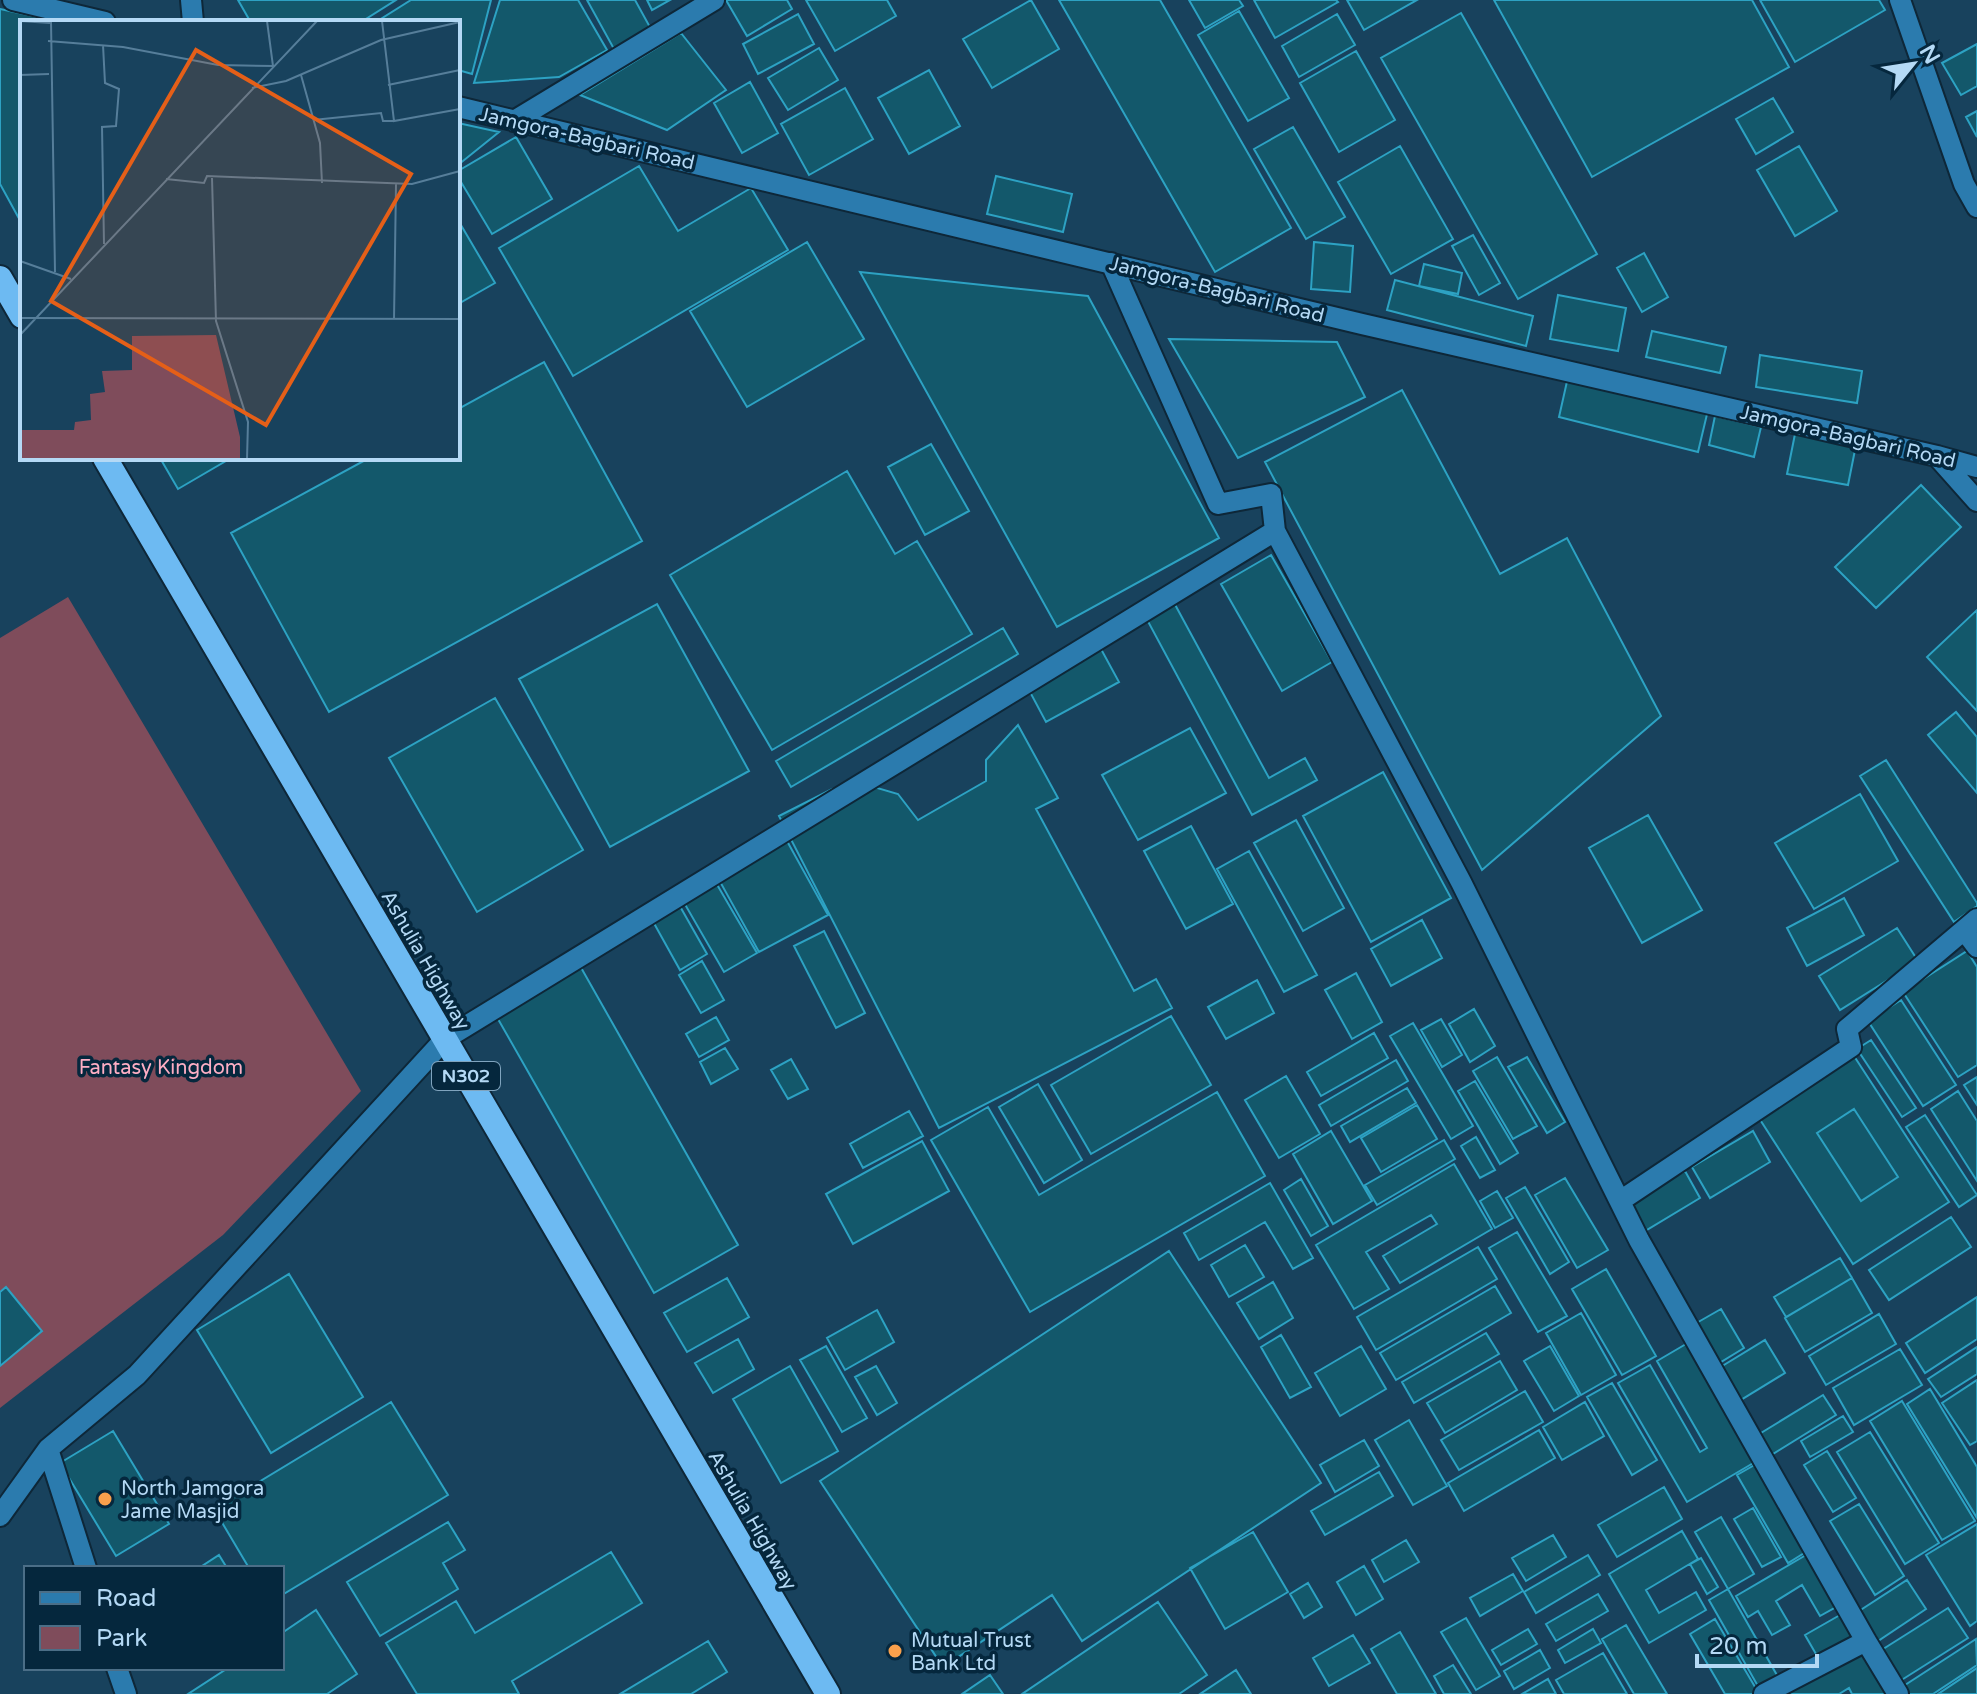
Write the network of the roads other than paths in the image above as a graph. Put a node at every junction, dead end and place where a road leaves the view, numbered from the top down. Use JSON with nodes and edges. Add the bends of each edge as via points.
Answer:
{"nodes":[{"id":1,"x":13,"y":0,"type":"edge"},
{"id":2,"x":191,"y":0,"type":"edge"},
{"id":3,"x":714,"y":0,"type":"edge"},
{"id":4,"x":1900,"y":0,"type":"edge"},
{"id":5,"x":97,"y":20,"type":"edge"},
{"id":6,"x":193,"y":20,"type":"edge"},
{"id":7,"x":460,"y":108,"type":"edge"},
{"id":8,"x":514,"y":121,"type":"junction"},
{"id":9,"x":1977,"y":207,"type":"edge"},
{"id":10,"x":1111,"y":263,"type":"junction"},
{"id":11,"x":0,"y":278,"type":"edge"},
{"id":12,"x":20,"y":313,"type":"edge"},
{"id":13,"x":1937,"y":456,"type":"junction"},
{"id":14,"x":106,"y":460,"type":"edge"},
{"id":15,"x":1977,"y":467,"type":"edge"},
{"id":16,"x":1977,"y":501,"type":"edge"},
{"id":17,"x":1275,"y":531,"type":"junction"},
{"id":18,"x":1973,"y":933,"type":"edge"},
{"id":19,"x":445,"y":1039,"type":"junction"},
{"id":20,"x":1620,"y":1201,"type":"junction"},
{"id":21,"x":48,"y":1449,"type":"junction"},
{"id":22,"x":0,"y":1516,"type":"edge"},
{"id":23,"x":85,"y":1566,"type":"edge"},
{"id":24,"x":1866,"y":1641,"type":"junction"},
{"id":25,"x":118,"y":1670,"type":"edge"},
{"id":26,"x":126,"y":1694,"type":"edge"},
{"id":27,"x":828,"y":1694,"type":"edge"},
{"id":28,"x":1764,"y":1694,"type":"edge"},
{"id":29,"x":1898,"y":1694,"type":"edge"}],
"edges":[{"from":1,"to":5,"type":"street"},
{"from":2,"to":6,"type":"street"},
{"from":3,"to":8,"type":"street"},
{"from":4,"to":9,"type":"street","via":[[1964,184]]},
{"from":7,"to":8,"type":"street","name":"Jamgora-Bagbari Road"},
{"from":8,"to":10,"type":"street","name":"Jamgora-Bagbari Road"},
{"from":10,"to":13,"type":"street","name":"Jamgora-Bagbari Road"},
{"from":10,"to":17,"type":"street","via":[[1218,504],[1271,494]]},
{"from":11,"to":12,"type":"highway"},
{"from":13,"to":15,"type":"street","name":"Jamgora-Bagbari Road"},
{"from":13,"to":16,"type":"street"},
{"from":14,"to":19,"type":"highway","name":"Ashulia Highway","number":"N302"},
{"from":17,"to":19,"type":"street"},
{"from":17,"to":20,"type":"street","via":[[1461,882]]},
{"from":18,"to":20,"type":"street","via":[[1847,1029],[1851,1047]]},
{"from":19,"to":21,"type":"street","via":[[137,1375]]},
{"from":19,"to":27,"type":"highway","name":"Ashulia Highway","number":"N302"},
{"from":20,"to":24,"type":"street"},
{"from":21,"to":22,"type":"street"},
{"from":21,"to":23,"type":"street"},
{"from":24,"to":28,"type":"street"},
{"from":24,"to":29,"type":"street"},
{"from":25,"to":26,"type":"street"}]}
